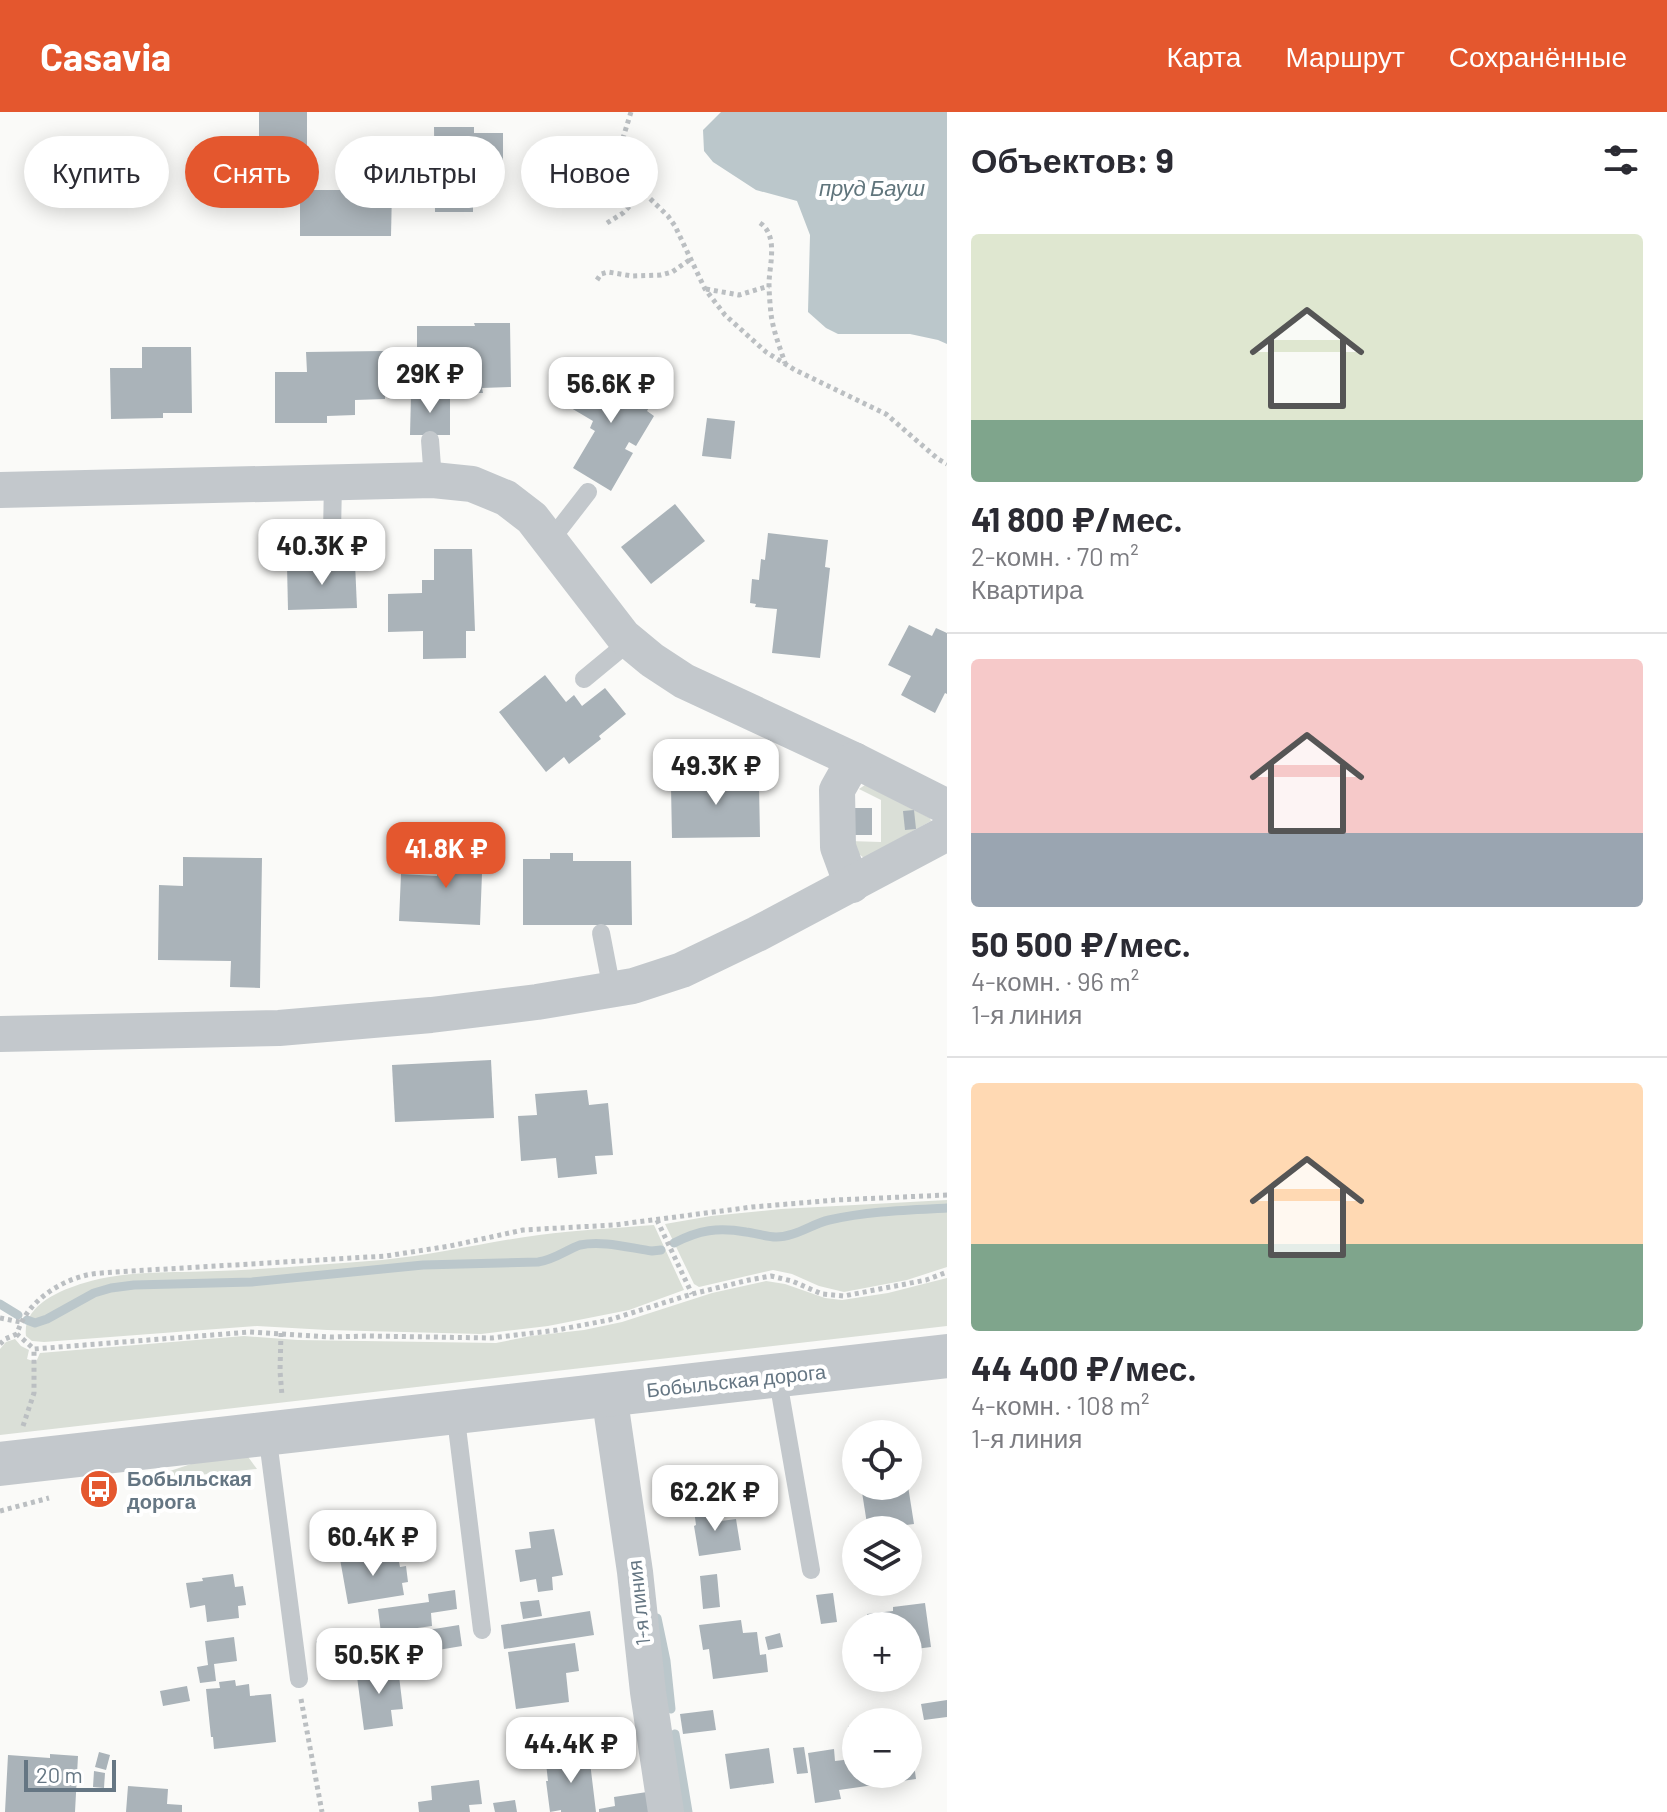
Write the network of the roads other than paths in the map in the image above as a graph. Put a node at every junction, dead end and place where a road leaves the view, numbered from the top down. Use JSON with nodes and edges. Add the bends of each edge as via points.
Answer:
{"nodes":[{"id":1,"x":430,"y":440,"type":"dead end"},
{"id":2,"x":433,"y":480,"type":"junction"},
{"id":3,"x":333,"y":482,"type":"junction"},
{"id":4,"x":0,"y":490,"type":"edge"},
{"id":5,"x":588,"y":492,"type":"dead end"},
{"id":6,"x":332,"y":533,"type":"dead end"},
{"id":7,"x":550,"y":541,"type":"junction"},
{"id":8,"x":630,"y":641,"type":"junction"},
{"id":9,"x":584,"y":679,"type":"dead end"},
{"id":10,"x":854,"y":760,"type":"junction"},
{"id":11,"x":947,"y":807,"type":"edge"},
{"id":12,"x":947,"y":833,"type":"edge"},
{"id":13,"x":852,"y":885,"type":"junction"},
{"id":14,"x":601,"y":933,"type":"dead end"},
{"id":15,"x":612,"y":990,"type":"junction"},
{"id":16,"x":0,"y":1034,"type":"edge"},
{"id":17,"x":947,"y":1356,"type":"edge"},
{"id":18,"x":777,"y":1375,"type":"junction"},
{"id":19,"x":609,"y":1394,"type":"junction"},
{"id":20,"x":455,"y":1411,"type":"junction"},
{"id":21,"x":275,"y":1420,"type":"junction"},
{"id":22,"x":10,"y":1451,"type":"edge"},
{"id":23,"x":811,"y":1570,"type":"dead end"},
{"id":24,"x":482,"y":1630,"type":"dead end"},
{"id":25,"x":299,"y":1679,"type":"road end"},
{"id":26,"x":666,"y":1812,"type":"edge"}],
"edges":[{"from":1,"to":2,"type":"lane"},
{"from":2,"to":3,"type":"street"},
{"from":2,"to":7,"type":"street","via":[[472,484],[506,498]]},
{"from":3,"to":4,"type":"street"},
{"from":3,"to":6,"type":"lane"},
{"from":5,"to":7,"type":"lane"},
{"from":7,"to":8,"type":"street"},
{"from":8,"to":9,"type":"lane"},
{"from":8,"to":10,"type":"street","via":[[684,681]]},
{"from":10,"to":11,"type":"street"},
{"from":10,"to":13,"type":"street","via":[[837,790],[838,847]]},
{"from":12,"to":13,"type":"street"},
{"from":13,"to":15,"type":"street","via":[[682,970]]},
{"from":14,"to":15,"type":"lane"},
{"from":15,"to":16,"type":"street","via":[[431,1015],[279,1028]]},
{"from":17,"to":18,"type":"street","name":"Бобыльская дорога"},
{"from":18,"to":19,"type":"street","name":"Бобыльская дорога"},
{"from":18,"to":23,"type":"lane"},
{"from":19,"to":20,"type":"street","name":"Бобыльская дорога"},
{"from":19,"to":26,"type":"street","name":"1-я линия"},
{"from":20,"to":21,"type":"street","name":"Бобыльская дорога"},
{"from":20,"to":24,"type":"lane"},
{"from":21,"to":22,"type":"street","name":"Бобыльская дорога"},
{"from":21,"to":25,"type":"lane"}]}
